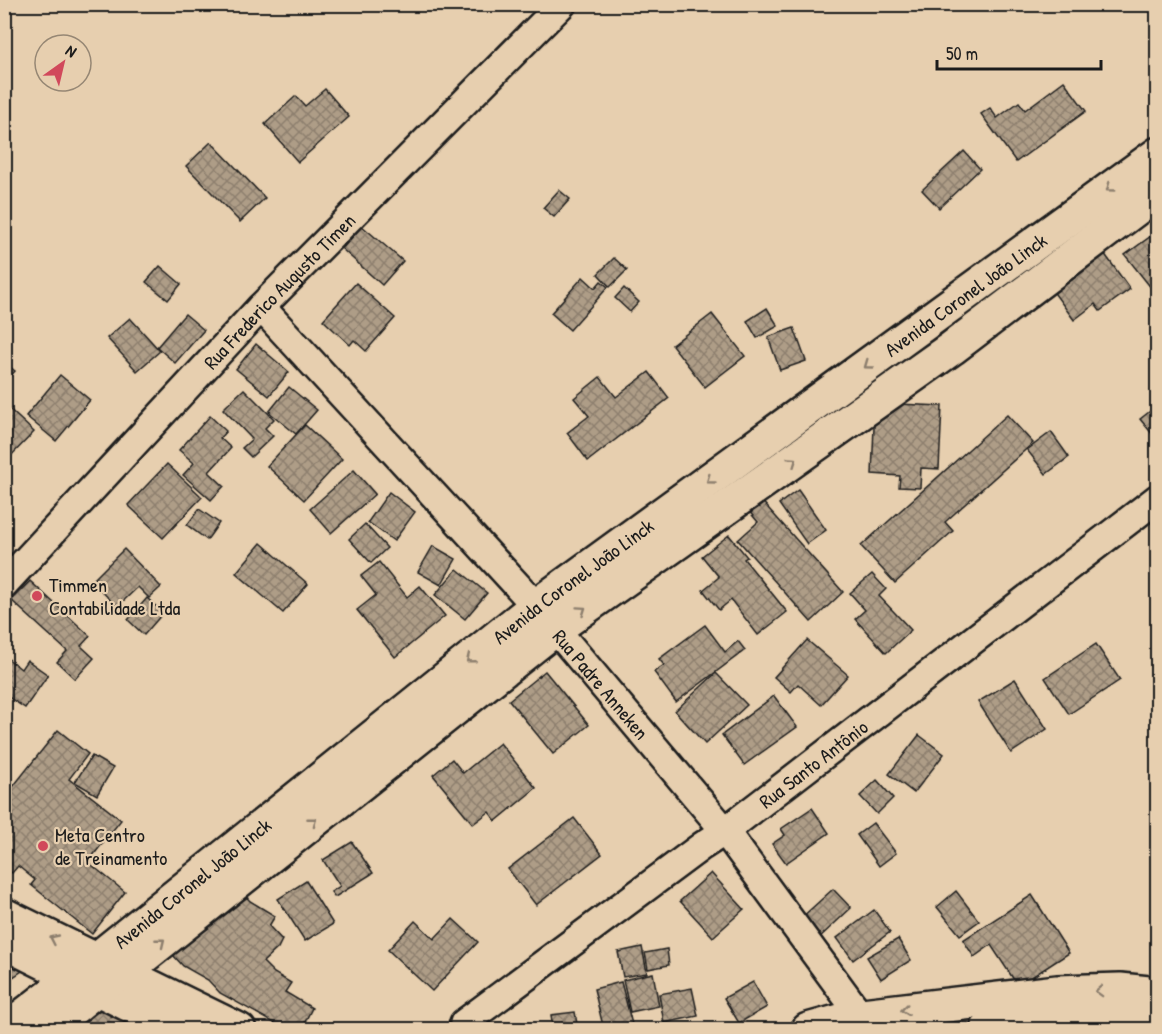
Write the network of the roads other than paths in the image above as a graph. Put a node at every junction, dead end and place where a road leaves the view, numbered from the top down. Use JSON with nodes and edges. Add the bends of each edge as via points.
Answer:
{"nodes":[{"id":1,"x":562,"y":4,"type":"edge"},
{"id":2,"x":1158,"y":154,"type":"edge"},
{"id":3,"x":1158,"y":192,"type":"edge"},
{"id":4,"x":261,"y":307,"type":"junction"},
{"id":5,"x":1158,"y":498,"type":"edge"},
{"id":6,"x":4,"y":584,"type":"edge"},
{"id":7,"x":546,"y":618,"type":"junction"},
{"id":8,"x":725,"y":831,"type":"junction"},
{"id":9,"x":4,"y":915,"type":"edge"},
{"id":10,"x":4,"y":942,"type":"edge"},
{"id":11,"x":98,"y":974,"type":"junction"},
{"id":12,"x":1158,"y":994,"type":"edge"},
{"id":13,"x":1158,"y":1020,"type":"edge"},
{"id":14,"x":867,"y":1022,"type":"edge"},
{"id":15,"x":464,"y":1023,"type":"dead end"},
{"id":16,"x":5,"y":1029,"type":"edge"},
{"id":17,"x":46,"y":1029,"type":"edge"},
{"id":18,"x":180,"y":1029,"type":"edge"},
{"id":19,"x":239,"y":1029,"type":"edge"},
{"id":20,"x":808,"y":1029,"type":"edge"},
{"id":21,"x":987,"y":1029,"type":"edge"}],
"edges":[{"from":1,"to":4,"type":"street","name":"Rua Frederico Augusto Timen"},
{"from":2,"to":7,"type":"main road","name":"Avenida Coronel João Linck","one_way":true},
{"from":7,"to":3,"type":"main road","name":"Avenida Coronel João Linck","one_way":true,"via":[[952,348]]},
{"from":4,"to":6,"type":"street","name":"Rua Frederico Augusto Timen"},
{"from":4,"to":7,"type":"street","name":"Rua Padre Anneken"},
{"from":5,"to":8,"type":"street","name":"Rua Santo Antônio"},
{"from":7,"to":8,"type":"street","name":"Rua Padre Anneken"},
{"from":7,"to":11,"type":"main road","name":"Avenida Coronel João Linck"},
{"from":8,"to":14,"type":"street","name":"Rua Padre Anneken"},
{"from":8,"to":15,"type":"street","name":"Rua Santo Antônio"},
{"from":11,"to":9,"type":"main road","one_way":true},
{"from":10,"to":11,"type":"main road"},
{"from":11,"to":16,"type":"main road","name":"Avenida Coronel João Linck"},
{"from":11,"to":17,"type":"main road","name":"Avenida Coronel João Linck"},
{"from":11,"to":18,"type":"main road"},
{"from":11,"to":19,"type":"main road"},
{"from":12,"to":14,"type":"main road","one_way":true,"via":[[1120,990],[1057,992]]},
{"from":13,"to":21,"type":"main road","via":[[1125,1015],[1092,1020],[1064,1017]]},
{"from":14,"to":20,"type":"main road"}]}
